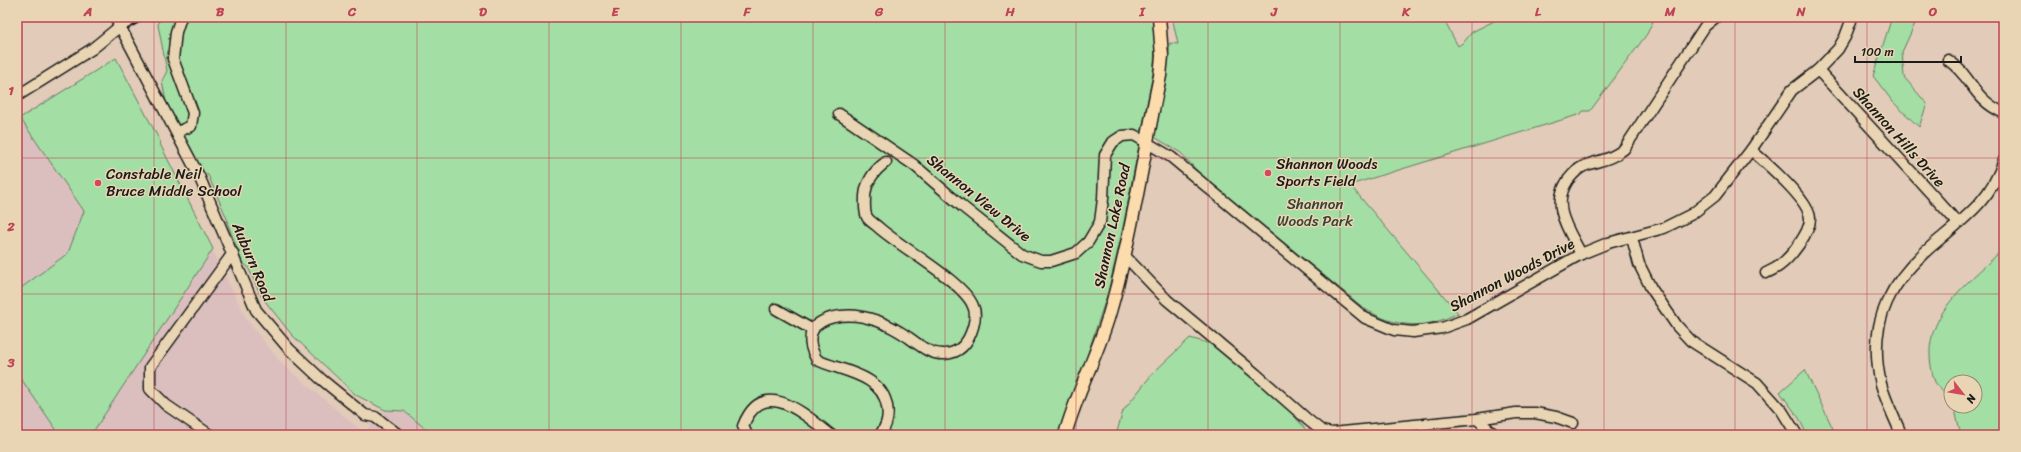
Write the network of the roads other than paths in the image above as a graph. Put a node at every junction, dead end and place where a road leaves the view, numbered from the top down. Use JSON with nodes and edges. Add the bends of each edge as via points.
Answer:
{"nodes":[{"id":1,"x":115,"y":17,"type":"edge"},
{"id":2,"x":136,"y":17,"type":"edge"},
{"id":3,"x":181,"y":17,"type":"edge"},
{"id":4,"x":1159,"y":17,"type":"edge"},
{"id":5,"x":1716,"y":17,"type":"edge"},
{"id":6,"x":1850,"y":17,"type":"edge"},
{"id":7,"x":119,"y":27,"type":"junction"},
{"id":8,"x":1948,"y":60,"type":"dead end"},
{"id":9,"x":1818,"y":70,"type":"junction"},
{"id":10,"x":17,"y":96,"type":"edge"},
{"id":11,"x":2004,"y":113,"type":"edge"},
{"id":12,"x":839,"y":114,"type":"dead end"},
{"id":13,"x":177,"y":132,"type":"junction"},
{"id":14,"x":1146,"y":143,"type":"junction"},
{"id":15,"x":892,"y":150,"type":"junction"},
{"id":16,"x":1751,"y":150,"type":"junction"},
{"id":17,"x":2004,"y":160,"type":"edge"},
{"id":18,"x":1958,"y":223,"type":"junction"},
{"id":19,"x":1632,"y":238,"type":"junction"},
{"id":20,"x":233,"y":253,"type":"junction"},
{"id":21,"x":1581,"y":254,"type":"junction"},
{"id":22,"x":1124,"y":255,"type":"junction"},
{"id":23,"x":1766,"y":273,"type":"dead end"},
{"id":24,"x":776,"y":309,"type":"dead end"},
{"id":25,"x":813,"y":330,"type":"junction"},
{"id":26,"x":1477,"y":419,"type":"junction"},
{"id":27,"x":1574,"y":423,"type":"dead end"},
{"id":28,"x":1899,"y":429,"type":"dead end"},
{"id":29,"x":210,"y":435,"type":"edge"},
{"id":30,"x":399,"y":435,"type":"edge"},
{"id":31,"x":747,"y":435,"type":"edge"},
{"id":32,"x":831,"y":435,"type":"edge"},
{"id":33,"x":880,"y":435,"type":"edge"},
{"id":34,"x":1065,"y":435,"type":"edge"},
{"id":35,"x":1495,"y":435,"type":"edge"},
{"id":36,"x":1797,"y":435,"type":"edge"}],
"edges":[{"from":1,"to":7,"type":"street","name":"Auburn Road"},
{"from":2,"to":7,"type":"street"},
{"from":3,"to":13,"type":"street","via":[[176,32],[173,59],[193,112],[191,126]]},
{"from":4,"to":14,"type":"main road","name":"Shannon Lake Road","via":[[1162,56],[1160,76]]},
{"from":5,"to":21,"type":"street","via":[[1705,26],[1624,149],[1615,156],[1577,170],[1564,187],[1560,198],[1560,210]]},
{"from":6,"to":9,"type":"street","name":"Shannon Woods Drive","via":[[1845,37],[1838,49]]},
{"from":7,"to":10,"type":"street","via":[[92,49]]},
{"from":7,"to":13,"type":"street","name":"Auburn Road"},
{"from":8,"to":11,"type":"street","via":[[1965,75],[1981,100]]},
{"from":9,"to":16,"type":"street","name":"Shannon Woods Drive","via":[[1792,90]]},
{"from":9,"to":18,"type":"street","name":"Shannon Hills Drive"},
{"from":12,"to":15,"type":"street","name":"Shannon View Drive"},
{"from":13,"to":20,"type":"street","name":"Auburn Road"},
{"from":14,"to":15,"type":"street","name":"Shannon View Drive","via":[[1134,135],[1122,136],[1113,142],[1105,155],[1100,222],[1088,242],[1076,253],[1050,261],[1041,261],[1022,254],[914,165]]},
{"from":14,"to":21,"type":"street","name":"Shannon Woods Drive","via":[[1171,157],[1365,318],[1394,330],[1429,331],[1467,319]]},
{"from":14,"to":22,"type":"main road","name":"Shannon Lake Road"},
{"from":15,"to":25,"type":"street","via":[[886,162],[878,168],[866,186],[867,217],[944,275],[965,295],[973,306],[975,319],[971,335],[964,346],[945,354],[933,353],[888,325],[868,317],[828,319]]},
{"from":16,"to":19,"type":"street","name":"Shannon Woods Drive","via":[[1715,196],[1692,214],[1664,228]]},
{"from":16,"to":23,"type":"street","via":[[1796,194],[1806,207],[1810,218],[1801,242],[1780,266]]},
{"from":17,"to":18,"type":"street","via":[[1987,196]]},
{"from":18,"to":28,"type":"street","via":[[1907,270],[1882,311],[1878,365],[1882,386]]},
{"from":19,"to":21,"type":"street","name":"Shannon Woods Drive","via":[[1608,243]]},
{"from":19,"to":36,"type":"street","via":[[1639,264],[1651,288],[1677,326],[1691,341],[1757,383],[1782,411]]},
{"from":20,"to":29,"type":"street","via":[[150,367],[150,389],[166,405]]},
{"from":20,"to":30,"type":"street","name":"Auburn Road","via":[[256,310],[289,349],[365,415],[375,417]]},
{"from":22,"to":26,"type":"street","via":[[1167,300],[1322,431],[1332,433]]},
{"from":22,"to":34,"type":"main road","name":"Shannon Lake Road","via":[[1108,316]]},
{"from":24,"to":25,"type":"street"},
{"from":25,"to":33,"type":"street","via":[[811,349],[817,360],[869,380],[879,388],[888,412],[887,423]]},
{"from":26,"to":27,"type":"street","via":[[1535,413]]},
{"from":26,"to":35,"type":"street"},
{"from":31,"to":32,"type":"street","via":[[743,426],[748,413],[757,405],[776,400],[790,404]]}]}
